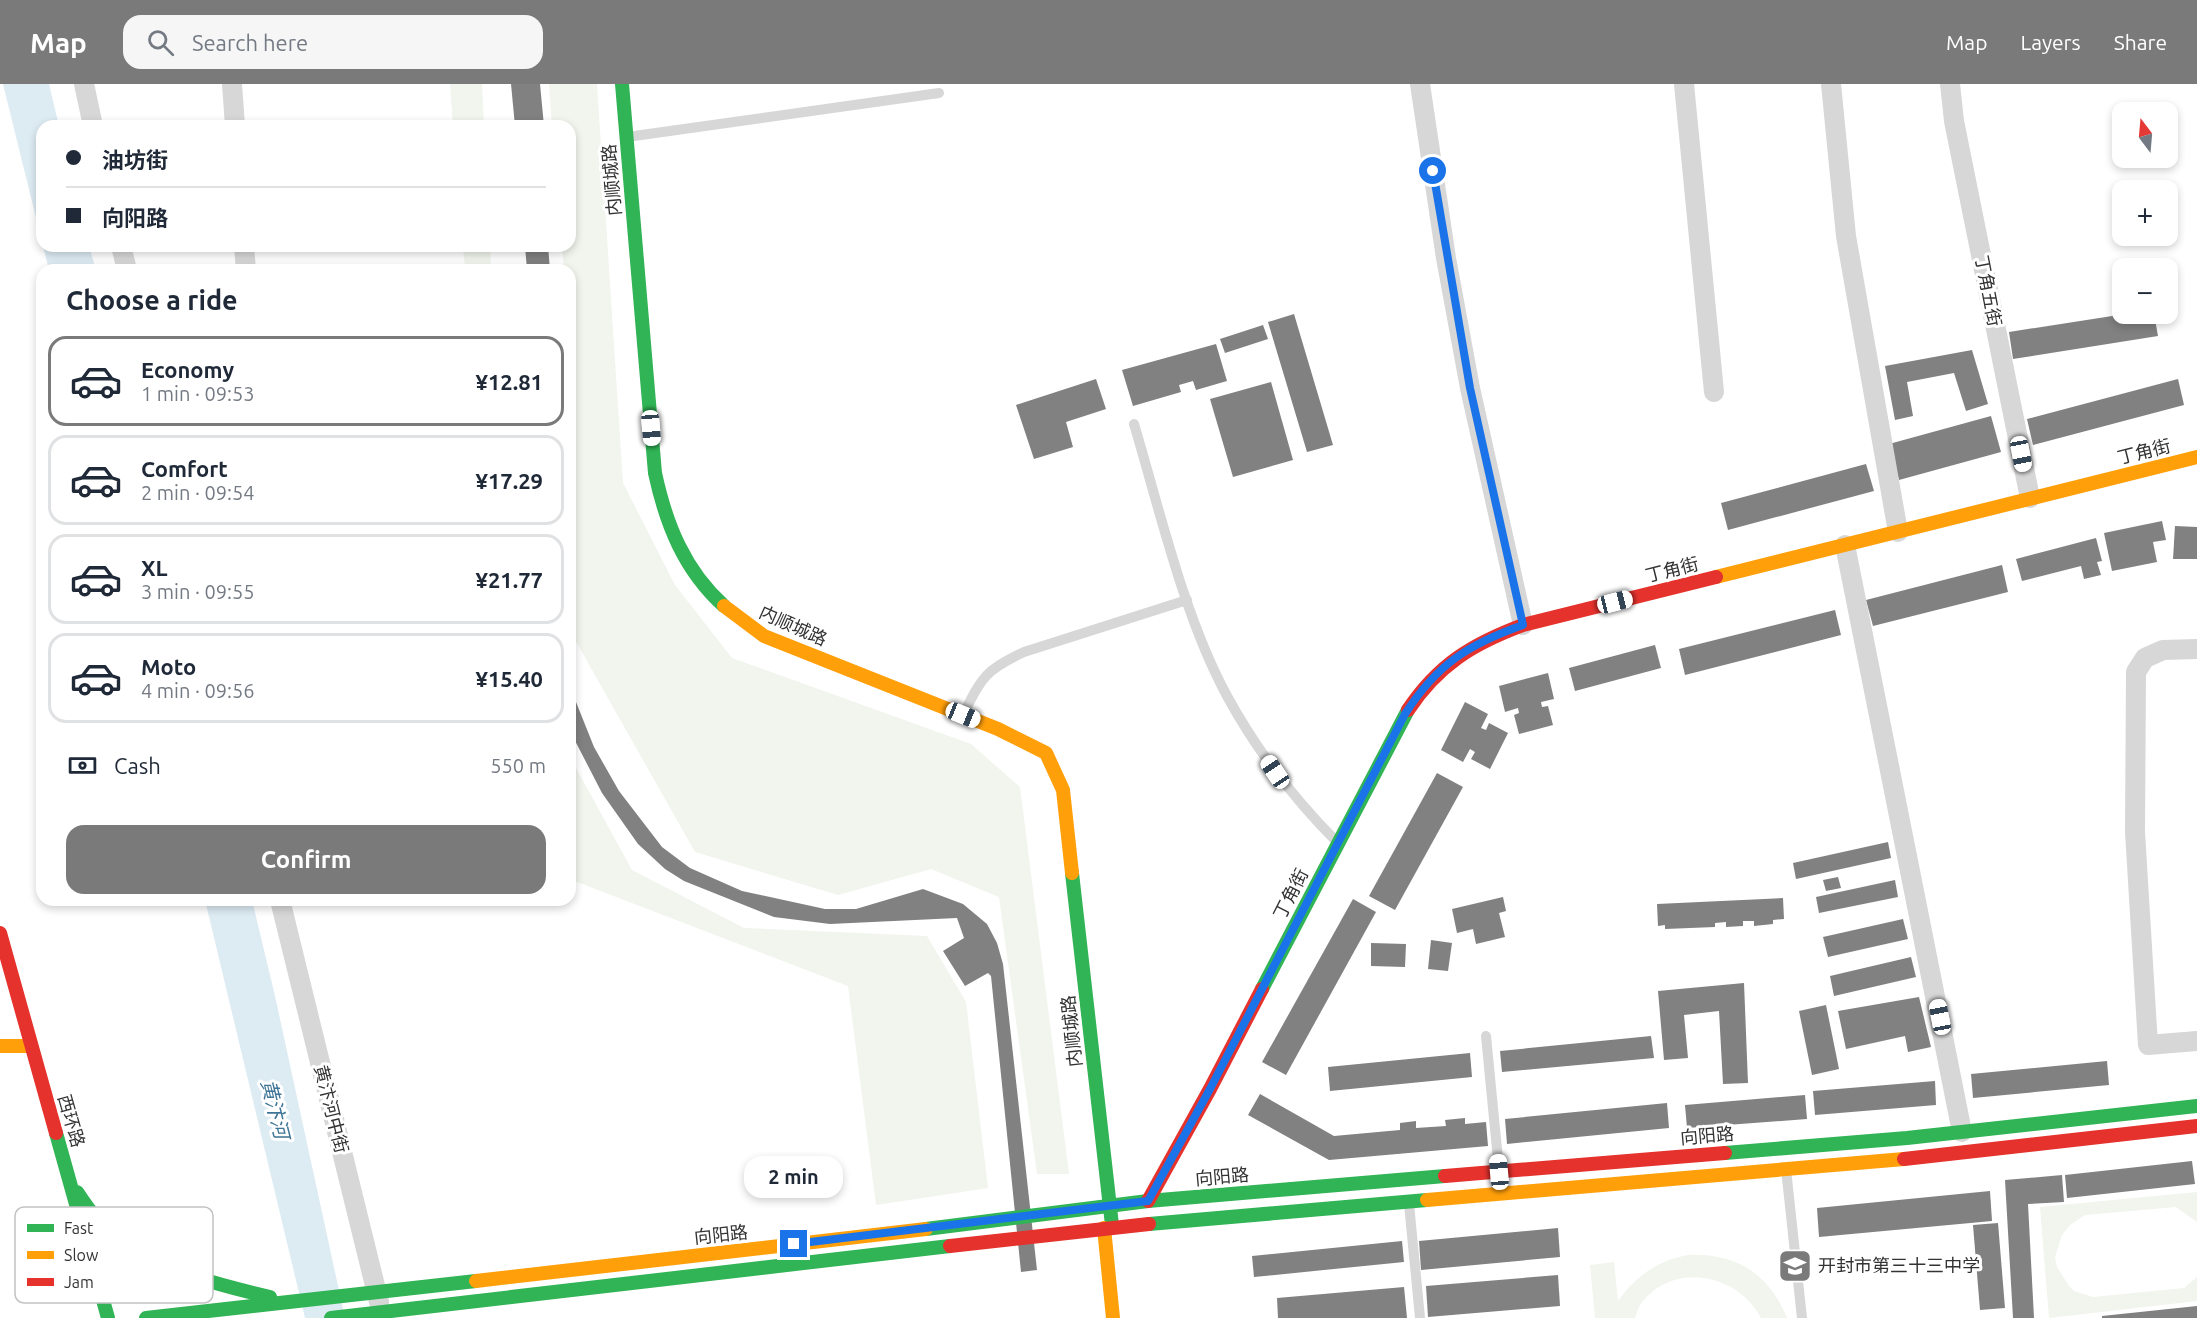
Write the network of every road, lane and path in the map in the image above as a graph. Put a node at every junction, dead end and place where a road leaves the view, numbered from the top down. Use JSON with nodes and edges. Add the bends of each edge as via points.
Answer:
{"nodes":[{"id":1,"x":84,"y":84,"type":"edge"},
{"id":2,"x":232,"y":84,"type":"edge"},
{"id":3,"x":622,"y":84,"type":"edge"},
{"id":4,"x":1420,"y":84,"type":"edge"},
{"id":5,"x":1684,"y":84,"type":"edge"},
{"id":6,"x":1831,"y":84,"type":"edge"},
{"id":7,"x":1950,"y":84,"type":"edge"},
{"id":8,"x":939,"y":93,"type":"dead end"},
{"id":9,"x":92,"y":120,"type":"edge"},
{"id":10,"x":235,"y":120,"type":"edge"},
{"id":11,"x":626,"y":137,"type":"junction"},
{"id":12,"x":1714,"y":392,"type":"dead end"},
{"id":13,"x":1134,"y":424,"type":"dead end"},
{"id":14,"x":2197,"y":458,"type":"edge"},
{"id":15,"x":2030,"y":498,"type":"junction"},
{"id":16,"x":1898,"y":532,"type":"junction"},
{"id":17,"x":1845,"y":545,"type":"junction"},
{"id":18,"x":1187,"y":600,"type":"junction"},
{"id":19,"x":1523,"y":625,"type":"junction"},
{"id":20,"x":2197,"y":649,"type":"edge"},
{"id":21,"x":963,"y":715,"type":"junction"},
{"id":22,"x":1052,"y":762,"type":"junction"},
{"id":23,"x":1049,"y":794,"type":"dead end"},
{"id":24,"x":1338,"y":843,"type":"junction"},
{"id":25,"x":281,"y":906,"type":"edge"},
{"id":26,"x":0,"y":933,"type":"edge"},
{"id":27,"x":15,"y":1022,"type":"junction"},
{"id":28,"x":1486,"y":1036,"type":"dead end"},
{"id":29,"x":2197,"y":1041,"type":"edge"},
{"id":30,"x":31,"y":1046,"type":"junction"},
{"id":31,"x":8,"y":1050,"type":"edge"},
{"id":32,"x":2197,"y":1106,"type":"edge"},
{"id":33,"x":2197,"y":1126,"type":"edge"},
{"id":34,"x":1962,"y":1132,"type":"junction"},
{"id":35,"x":1786,"y":1169,"type":"junction"},
{"id":36,"x":1499,"y":1172,"type":"junction"},
{"id":37,"x":68,"y":1179,"type":"junction"},
{"id":38,"x":1094,"y":1201,"type":"junction"},
{"id":39,"x":1148,"y":1201,"type":"junction"},
{"id":40,"x":1409,"y":1201,"type":"junction"},
{"id":41,"x":1110,"y":1206,"type":"junction"},
{"id":42,"x":76,"y":1207,"type":"edge"},
{"id":43,"x":88,"y":1207,"type":"edge"},
{"id":44,"x":1104,"y":1228,"type":"junction"},
{"id":45,"x":213,"y":1284,"type":"edge"},
{"id":46,"x":367,"y":1293,"type":"junction"},
{"id":47,"x":287,"y":1302,"type":"junction"},
{"id":48,"x":104,"y":1303,"type":"edge"},
{"id":49,"x":382,"y":1315,"type":"edge"},
{"id":50,"x":108,"y":1318,"type":"edge"},
{"id":51,"x":146,"y":1318,"type":"edge"},
{"id":52,"x":331,"y":1318,"type":"edge"},
{"id":53,"x":1113,"y":1318,"type":"edge"},
{"id":54,"x":1420,"y":1318,"type":"edge"},
{"id":55,"x":1802,"y":1318,"type":"edge"}],
"edges":[{"from":1,"to":9,"type":"street"},
{"from":2,"to":10,"type":"street"},
{"from":3,"to":11,"type":"street","name":"内顺城路"},
{"from":4,"to":19,"type":"street","via":[[1470,388]]},
{"from":5,"to":12,"type":"street"},
{"from":6,"to":16,"type":"street","via":[[1846,236]]},
{"from":7,"to":15,"type":"street","name":"丁角五街","via":[[1954,121]]},
{"from":8,"to":11,"type":"lane"},
{"from":11,"to":21,"type":"street","name":"内顺城路","via":[[655,473],[666,520],[681,553],[723,606],[764,636]]},
{"from":13,"to":18,"type":"lane"},
{"from":14,"to":15,"type":"street","name":"丁角街"},
{"from":15,"to":16,"type":"street","name":"丁角街"},
{"from":16,"to":17,"type":"street","name":"丁角街"},
{"from":17,"to":19,"type":"street","name":"丁角街"},
{"from":17,"to":34,"type":"street"},
{"from":18,"to":21,"type":"lane","via":[[1024,652],[1001,663],[982,679]]},
{"from":18,"to":24,"type":"lane","via":[[1227,695],[1257,746],[1284,786]]},
{"from":19,"to":24,"type":"street","name":"丁角街","via":[[1454,657],[1418,694]]},
{"from":20,"to":29,"type":"street","via":[[2163,650],[2145,658],[2136,672],[2135,832],[2148,1046]]},
{"from":21,"to":22,"type":"street","name":"内顺城路","via":[[1033,745]]},
{"from":22,"to":23,"type":"street"},
{"from":22,"to":41,"type":"street","name":"内顺城路","via":[[1064,790]]},
{"from":24,"to":39,"type":"street","name":"丁角街"},
{"from":25,"to":46,"type":"street","name":"黄汴河中街"},
{"from":26,"to":27,"type":"street","name":"西环路"},
{"from":27,"to":30,"type":"street","name":"西环路"},
{"from":27,"to":31,"type":"street","name":"西环路"},
{"from":28,"to":36,"type":"lane"},
{"from":30,"to":31,"type":"street"},
{"from":30,"to":37,"type":"street","name":"西环路"},
{"from":32,"to":34,"type":"street","name":"向阳路"},
{"from":33,"to":35,"type":"street"},
{"from":34,"to":36,"type":"street","name":"向阳路"},
{"from":35,"to":40,"type":"street"},
{"from":35,"to":55,"type":"lane"},
{"from":36,"to":39,"type":"street","name":"向阳路"},
{"from":37,"to":42,"type":"street","name":"西环路"},
{"from":37,"to":43,"type":"street"},
{"from":38,"to":41,"type":"street","name":"向阳路"},
{"from":38,"to":44,"type":"street","name":"内顺城路"},
{"from":38,"to":46,"type":"street","name":"向阳路","via":[[817,1242]]},
{"from":39,"to":41,"type":"street","name":"向阳路"},
{"from":40,"to":44,"type":"street"},
{"from":40,"to":54,"type":"lane"},
{"from":41,"to":44,"type":"street","name":"内顺城路"},
{"from":44,"to":49,"type":"street"},
{"from":44,"to":53,"type":"street","name":"内顺城路"},
{"from":45,"to":47,"type":"street"},
{"from":46,"to":47,"type":"street","name":"向阳路"},
{"from":46,"to":49,"type":"street","name":"黄汴河中街"},
{"from":47,"to":51,"type":"street","name":"向阳路"},
{"from":48,"to":50,"type":"street","name":"西环路"},
{"from":49,"to":52,"type":"street"}]}
